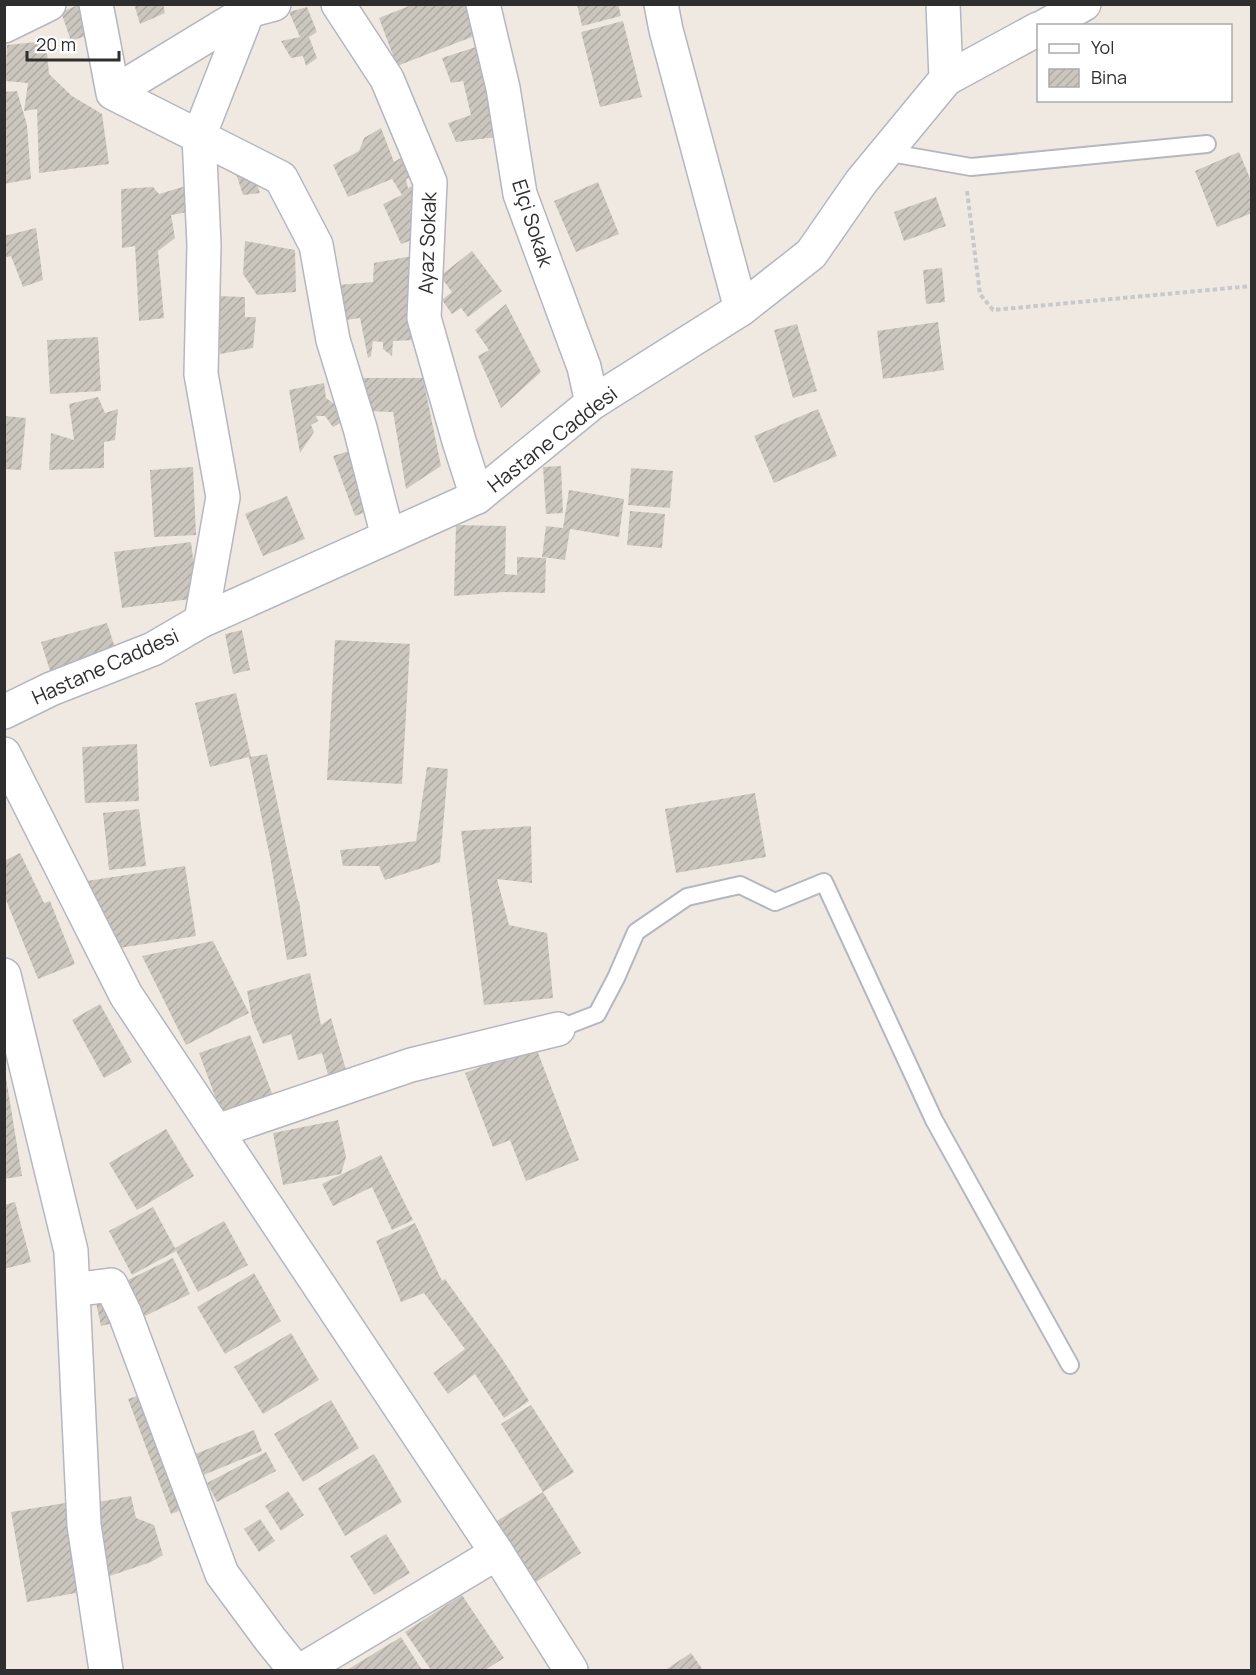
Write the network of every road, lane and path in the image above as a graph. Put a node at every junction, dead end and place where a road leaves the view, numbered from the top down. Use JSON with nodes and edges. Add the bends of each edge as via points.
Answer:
{"nodes":[{"id":1,"x":49,"y":4,"type":"edge"},
{"id":2,"x":96,"y":4,"type":"edge"},
{"id":3,"x":338,"y":4,"type":"edge"},
{"id":4,"x":483,"y":4,"type":"edge"},
{"id":5,"x":661,"y":4,"type":"edge"},
{"id":6,"x":943,"y":4,"type":"edge"},
{"id":7,"x":1084,"y":4,"type":"edge"},
{"id":8,"x":261,"y":8,"type":"edge"},
{"id":9,"x":1049,"y":24,"type":"edge"},
{"id":10,"x":4,"y":26,"type":"edge"},
{"id":11,"x":1037,"y":30,"type":"edge"},
{"id":12,"x":946,"y":79,"type":"junction"},
{"id":13,"x":113,"y":93,"type":"junction"},
{"id":14,"x":199,"y":136,"type":"junction"},
{"id":15,"x":1207,"y":144,"type":"dead end"},
{"id":16,"x":885,"y":152,"type":"junction"},
{"id":17,"x":964,"y":166,"type":"junction"},
{"id":18,"x":1251,"y":286,"type":"edge"},
{"id":19,"x":741,"y":309,"type":"junction"},
{"id":20,"x":592,"y":403,"type":"junction"},
{"id":21,"x":477,"y":497,"type":"junction"},
{"id":22,"x":388,"y":537,"type":"junction"},
{"id":23,"x":201,"y":621,"type":"junction"},
{"id":24,"x":4,"y":712,"type":"edge"},
{"id":25,"x":4,"y":753,"type":"edge"},
{"id":26,"x":4,"y":975,"type":"edge"},
{"id":27,"x":558,"y":1029,"type":"joint"},
{"id":28,"x":217,"y":1131,"type":"junction"},
{"id":29,"x":73,"y":1290,"type":"junction"},
{"id":30,"x":1070,"y":1365,"type":"dead end"},
{"id":31,"x":497,"y":1553,"type":"junction"},
{"id":32,"x":106,"y":1671,"type":"edge"},
{"id":33,"x":295,"y":1671,"type":"edge"},
{"id":34,"x":302,"y":1671,"type":"edge"},
{"id":35,"x":571,"y":1671,"type":"edge"}],
"edges":[{"from":1,"to":10,"type":"street"},
{"from":2,"to":13,"type":"street"},
{"from":3,"to":21,"type":"street","name":"Ayaz Sokak","via":[[387,79],[430,182],[424,318]]},
{"from":4,"to":20,"type":"street","name":"Elçi Sokak","via":[[503,88],[520,194],[584,366]]},
{"from":5,"to":19,"type":"street"},
{"from":6,"to":12,"type":"street"},
{"from":7,"to":9,"type":"street"},
{"from":8,"to":13,"type":"street"},
{"from":8,"to":14,"type":"street"},
{"from":11,"to":12,"type":"street"},
{"from":12,"to":16,"type":"street","name":"Hastane Caddesi"},
{"from":13,"to":14,"type":"street"},
{"from":14,"to":22,"type":"street","via":[[281,178],[316,245],[333,340]]},
{"from":14,"to":23,"type":"street","via":[[204,245],[201,374],[223,497]]},
{"from":15,"to":17,"type":"lane"},
{"from":16,"to":17,"type":"lane"},
{"from":16,"to":19,"type":"street","name":"Hastane Caddesi","via":[[811,254]]},
{"from":17,"to":18,"type":"path","via":[[980,294],[993,310]]},
{"from":19,"to":20,"type":"street","name":"Hastane Caddesi"},
{"from":20,"to":21,"type":"street","name":"Hastane Caddesi"},
{"from":21,"to":22,"type":"street","name":"Hastane Caddesi"},
{"from":22,"to":23,"type":"street","name":"Hastane Caddesi"},
{"from":23,"to":24,"type":"street","name":"Hastane Caddesi","via":[[153,649]]},
{"from":25,"to":28,"type":"street","via":[[126,995]]},
{"from":26,"to":29,"type":"street","via":[[71,1251]]},
{"from":27,"to":28,"type":"street","via":[[411,1065]]},
{"from":27,"to":30,"type":"lane","via":[[597,1014],[636,932],[687,897],[740,885],[775,902],[824,882],[934,1120]]},
{"from":28,"to":31,"type":"street"},
{"from":29,"to":32,"type":"street","via":[[84,1526]]},
{"from":29,"to":33,"type":"street","via":[[111,1285],[222,1574]]},
{"from":31,"to":34,"type":"street"},
{"from":31,"to":35,"type":"street"}]}
